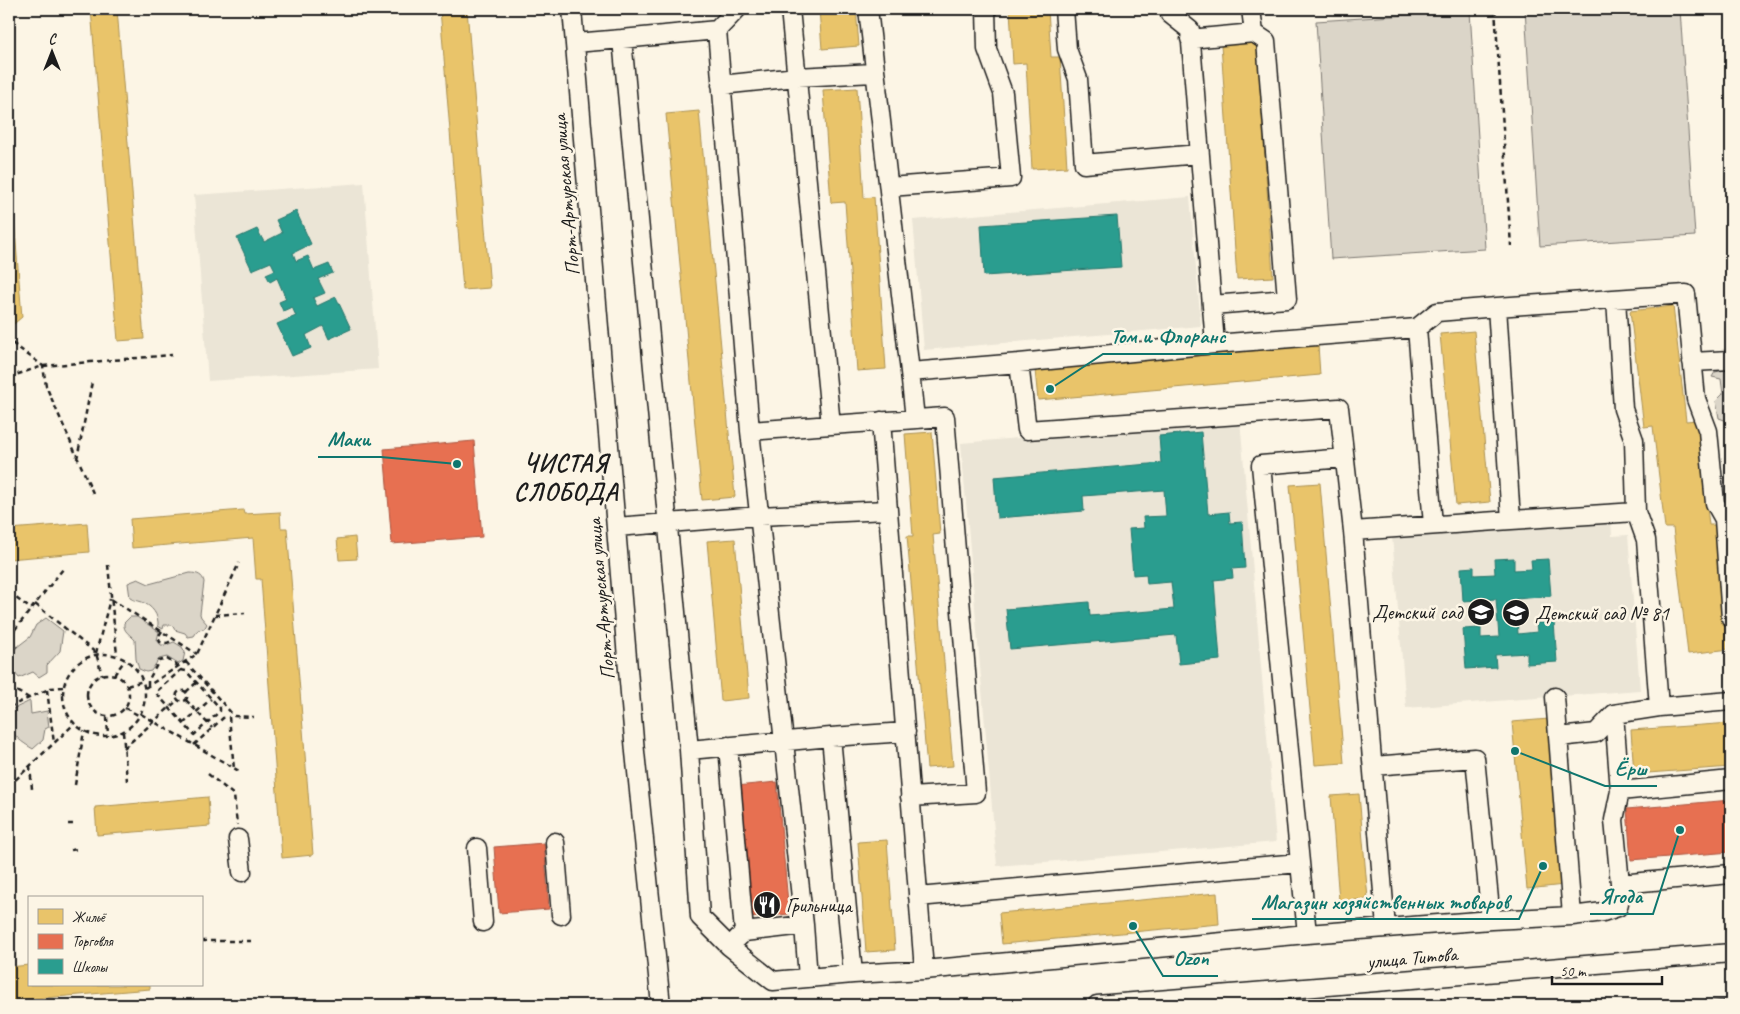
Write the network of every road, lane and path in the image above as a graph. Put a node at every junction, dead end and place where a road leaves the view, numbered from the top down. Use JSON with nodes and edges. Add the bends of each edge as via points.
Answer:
{"nodes":[{"id":1,"x":572,"y":9,"type":"edge"},
{"id":2,"x":737,"y":9,"type":"edge"},
{"id":3,"x":790,"y":9,"type":"edge"},
{"id":4,"x":868,"y":9,"type":"edge"},
{"id":5,"x":986,"y":9,"type":"edge"},
{"id":6,"x":1064,"y":9,"type":"edge"},
{"id":7,"x":1170,"y":9,"type":"edge"},
{"id":8,"x":1251,"y":9,"type":"edge"},
{"id":9,"x":1495,"y":9,"type":"edge"},
{"id":10,"x":717,"y":30,"type":"junction"},
{"id":11,"x":1254,"y":33,"type":"junction"},
{"id":12,"x":622,"y":39,"type":"junction"},
{"id":13,"x":1190,"y":39,"type":"junction"},
{"id":14,"x":575,"y":42,"type":"junction"},
{"id":15,"x":874,"y":73,"type":"junction"},
{"id":16,"x":797,"y":77,"type":"junction"},
{"id":17,"x":720,"y":85,"type":"junction"},
{"id":18,"x":1199,"y":154,"type":"junction"},
{"id":19,"x":890,"y":188,"type":"junction"},
{"id":20,"x":1511,"y":246,"type":"dead end"},
{"id":21,"x":1616,"y":299,"type":"junction"},
{"id":22,"x":1212,"y":305,"type":"junction"},
{"id":23,"x":1497,"y":307,"type":"junction"},
{"id":24,"x":1417,"y":328,"type":"junction"},
{"id":25,"x":12,"y":343,"type":"dead end"},
{"id":26,"x":1215,"y":344,"type":"junction"},
{"id":27,"x":172,"y":355,"type":"dead end"},
{"id":28,"x":1731,"y":360,"type":"edge"},
{"id":29,"x":1692,"y":362,"type":"junction"},
{"id":30,"x":1019,"y":363,"type":"junction"},
{"id":31,"x":43,"y":366,"type":"junction"},
{"id":32,"x":910,"y":372,"type":"junction"},
{"id":33,"x":9,"y":377,"type":"edge"},
{"id":34,"x":92,"y":382,"type":"dead end"},
{"id":35,"x":915,"y":419,"type":"junction"},
{"id":36,"x":881,"y":421,"type":"junction"},
{"id":37,"x":831,"y":425,"type":"junction"},
{"id":38,"x":750,"y":431,"type":"junction"},
{"id":39,"x":1344,"y":458,"type":"junction"},
{"id":40,"x":77,"y":459,"type":"junction"},
{"id":41,"x":93,"y":493,"type":"dead end"},
{"id":42,"x":887,"y":510,"type":"junction"},
{"id":43,"x":1636,"y":512,"type":"junction"},
{"id":44,"x":759,"y":516,"type":"junction"},
{"id":45,"x":1511,"y":520,"type":"junction"},
{"id":46,"x":668,"y":523,"type":"junction"},
{"id":47,"x":1433,"y":525,"type":"junction"},
{"id":48,"x":616,"y":527,"type":"junction"},
{"id":49,"x":1353,"y":531,"type":"junction"},
{"id":50,"x":239,"y":563,"type":"dead end"},
{"id":51,"x":108,"y":565,"type":"dead end"},
{"id":52,"x":63,"y":569,"type":"dead end"},
{"id":53,"x":9,"y":593,"type":"edge"},
{"id":54,"x":111,"y":597,"type":"junction"},
{"id":55,"x":35,"y":604,"type":"junction"},
{"id":56,"x":31,"y":609,"type":"junction"},
{"id":57,"x":245,"y":613,"type":"dead end"},
{"id":58,"x":215,"y":615,"type":"junction"},
{"id":59,"x":1731,"y":618,"type":"edge"},
{"id":60,"x":162,"y":631,"type":"junction"},
{"id":61,"x":9,"y":639,"type":"edge"},
{"id":62,"x":174,"y":639,"type":"junction"},
{"id":63,"x":17,"y":647,"type":"dead end"},
{"id":64,"x":96,"y":654,"type":"junction"},
{"id":65,"x":197,"y":654,"type":"junction"},
{"id":66,"x":117,"y":656,"type":"junction"},
{"id":67,"x":125,"y":660,"type":"junction"},
{"id":68,"x":186,"y":662,"type":"junction"},
{"id":69,"x":178,"y":666,"type":"junction"},
{"id":70,"x":181,"y":670,"type":"junction"},
{"id":71,"x":102,"y":675,"type":"junction"},
{"id":72,"x":114,"y":675,"type":"junction"},
{"id":73,"x":143,"y":682,"type":"junction"},
{"id":74,"x":196,"y":683,"type":"junction"},
{"id":75,"x":127,"y":686,"type":"junction"},
{"id":76,"x":9,"y":687,"type":"edge"},
{"id":77,"x":63,"y":687,"type":"junction"},
{"id":78,"x":146,"y":687,"type":"junction"},
{"id":79,"x":47,"y":690,"type":"junction"},
{"id":80,"x":186,"y":692,"type":"junction"},
{"id":81,"x":1555,"y":697,"type":"dead end"},
{"id":82,"x":29,"y":698,"type":"junction"},
{"id":83,"x":211,"y":699,"type":"junction"},
{"id":84,"x":178,"y":700,"type":"junction"},
{"id":85,"x":186,"y":700,"type":"junction"},
{"id":86,"x":1731,"y":701,"type":"edge"},
{"id":87,"x":9,"y":707,"type":"edge"},
{"id":88,"x":1659,"y":707,"type":"junction"},
{"id":89,"x":125,"y":708,"type":"junction"},
{"id":90,"x":168,"y":708,"type":"junction"},
{"id":91,"x":197,"y":712,"type":"junction"},
{"id":92,"x":1614,"y":714,"type":"junction"},
{"id":93,"x":141,"y":715,"type":"junction"},
{"id":94,"x":229,"y":716,"type":"junction"},
{"id":95,"x":234,"y":716,"type":"junction"},
{"id":96,"x":107,"y":717,"type":"junction"},
{"id":97,"x":254,"y":717,"type":"dead end"},
{"id":98,"x":154,"y":721,"type":"junction"},
{"id":99,"x":74,"y":724,"type":"junction"},
{"id":100,"x":183,"y":724,"type":"junction"},
{"id":101,"x":208,"y":724,"type":"junction"},
{"id":102,"x":212,"y":728,"type":"junction"},
{"id":103,"x":84,"y":732,"type":"junction"},
{"id":104,"x":123,"y":732,"type":"junction"},
{"id":105,"x":906,"y":732,"type":"junction"},
{"id":106,"x":108,"y":736,"type":"junction"},
{"id":107,"x":831,"y":737,"type":"junction"},
{"id":108,"x":1558,"y":737,"type":"junction"},
{"id":109,"x":783,"y":741,"type":"junction"},
{"id":110,"x":54,"y":743,"type":"junction"},
{"id":111,"x":194,"y":745,"type":"junction"},
{"id":112,"x":728,"y":746,"type":"junction"},
{"id":113,"x":124,"y":748,"type":"junction"},
{"id":114,"x":689,"y":750,"type":"junction"},
{"id":115,"x":30,"y":766,"type":"junction"},
{"id":116,"x":1373,"y":766,"type":"junction"},
{"id":117,"x":234,"y":768,"type":"junction"},
{"id":118,"x":239,"y":772,"type":"dead end"},
{"id":119,"x":208,"y":774,"type":"dead end"},
{"id":120,"x":1731,"y":780,"type":"edge"},
{"id":121,"x":127,"y":781,"type":"dead end"},
{"id":122,"x":75,"y":785,"type":"dead end"},
{"id":123,"x":9,"y":786,"type":"edge"},
{"id":124,"x":32,"y":789,"type":"dead end"},
{"id":125,"x":1620,"y":791,"type":"junction"},
{"id":126,"x":910,"y":797,"type":"junction"},
{"id":127,"x":237,"y":821,"type":"dead end"},
{"id":128,"x":68,"y":824,"type":"dead end"},
{"id":129,"x":75,"y":824,"type":"dead end"},
{"id":130,"x":238,"y":839,"type":"dead end"},
{"id":131,"x":555,"y":842,"type":"dead end"},
{"id":132,"x":477,"y":848,"type":"dead end"},
{"id":133,"x":78,"y":849,"type":"dead end"},
{"id":134,"x":71,"y":850,"type":"dead end"},
{"id":135,"x":1299,"y":863,"type":"junction"},
{"id":136,"x":242,"y":872,"type":"dead end"},
{"id":137,"x":1731,"y":874,"type":"edge"},
{"id":138,"x":1620,"y":884,"type":"junction"},
{"id":139,"x":918,"y":898,"type":"junction"},
{"id":140,"x":561,"y":915,"type":"dead end"},
{"id":141,"x":1572,"y":916,"type":"junction"},
{"id":142,"x":1491,"y":920,"type":"junction"},
{"id":143,"x":483,"y":922,"type":"dead end"},
{"id":144,"x":804,"y":925,"type":"junction"},
{"id":145,"x":1386,"y":928,"type":"junction"},
{"id":146,"x":744,"y":932,"type":"junction"},
{"id":147,"x":1307,"y":934,"type":"junction"},
{"id":148,"x":202,"y":941,"type":"edge"},
{"id":149,"x":251,"y":941,"type":"dead end"},
{"id":150,"x":729,"y":946,"type":"junction"},
{"id":151,"x":1731,"y":953,"type":"edge"},
{"id":152,"x":924,"y":970,"type":"junction"},
{"id":153,"x":854,"y":974,"type":"junction"},
{"id":154,"x":808,"y":978,"type":"junction"},
{"id":155,"x":661,"y":1005,"type":"edge"},
{"id":156,"x":1097,"y":1005,"type":"edge"}],
"edges":[{"from":1,"to":14,"type":"street","name":"Порт-Артурская улица"},
{"from":2,"to":10,"type":"street"},
{"from":3,"to":16,"type":"street"},
{"from":4,"to":15,"type":"street"},
{"from":5,"to":19,"type":"street","via":[[987,49],[1002,93],[1011,178]]},
{"from":6,"to":18,"type":"street","via":[[1067,49],[1078,79],[1084,164]]},
{"from":7,"to":13,"type":"street","via":[[1170,14],[1190,30]]},
{"from":8,"to":11,"type":"street"},
{"from":9,"to":20,"type":"path"},
{"from":10,"to":12,"type":"street"},
{"from":10,"to":17,"type":"street"},
{"from":11,"to":13,"type":"street"},
{"from":11,"to":22,"type":"street","via":[[1266,41],[1287,300]]},
{"from":12,"to":14,"type":"street"},
{"from":12,"to":46,"type":"street"},
{"from":13,"to":18,"type":"street"},
{"from":14,"to":48,"type":"street","name":"Порт-Артурская улица"},
{"from":15,"to":16,"type":"street"},
{"from":15,"to":19,"type":"street"},
{"from":16,"to":17,"type":"street"},
{"from":16,"to":37,"type":"street"},
{"from":17,"to":38,"type":"street"},
{"from":18,"to":22,"type":"street"},
{"from":19,"to":32,"type":"street"},
{"from":21,"to":23,"type":"street"},
{"from":21,"to":29,"type":"street","via":[[1686,294]]},
{"from":21,"to":43,"type":"street","via":[[1623,409],[1634,440]]},
{"from":22,"to":26,"type":"street"},
{"from":23,"to":24,"type":"street","via":[[1437,312]]},
{"from":23,"to":45,"type":"street"},
{"from":24,"to":26,"type":"street"},
{"from":24,"to":47,"type":"street"},
{"from":25,"to":31,"type":"path"},
{"from":26,"to":30,"type":"street"},
{"from":27,"to":31,"type":"path"},
{"from":28,"to":29,"type":"street"},
{"from":29,"to":59,"type":"street","via":[[1696,398],[1708,431],[1715,503],[1724,519]]},
{"from":30,"to":32,"type":"street"},
{"from":30,"to":39,"type":"street","via":[[1027,430],[1338,408]]},
{"from":31,"to":33,"type":"path"},
{"from":31,"to":40,"type":"path","via":[[46,386]]},
{"from":32,"to":35,"type":"street"},
{"from":34,"to":40,"type":"path"},
{"from":35,"to":36,"type":"street"},
{"from":35,"to":126,"type":"street","via":[[945,417],[976,792]]},
{"from":36,"to":37,"type":"street"},
{"from":36,"to":42,"type":"street"},
{"from":37,"to":38,"type":"street"},
{"from":38,"to":44,"type":"street"},
{"from":39,"to":49,"type":"street"},
{"from":39,"to":135,"type":"street","via":[[1261,465]]},
{"from":40,"to":41,"type":"path"},
{"from":42,"to":44,"type":"street"},
{"from":42,"to":105,"type":"street"},
{"from":43,"to":45,"type":"street"},
{"from":43,"to":88,"type":"street","via":[[1646,540]]},
{"from":44,"to":46,"type":"street"},
{"from":44,"to":109,"type":"street"},
{"from":45,"to":47,"type":"street"},
{"from":46,"to":48,"type":"street"},
{"from":46,"to":114,"type":"street"},
{"from":47,"to":49,"type":"street"},
{"from":48,"to":155,"type":"street","name":"Порт-Артурская улица"},
{"from":49,"to":116,"type":"street"},
{"from":50,"to":58,"type":"path"},
{"from":51,"to":54,"type":"path"},
{"from":52,"to":55,"type":"path"},
{"from":53,"to":56,"type":"path"},
{"from":54,"to":60,"type":"path"},
{"from":54,"to":64,"type":"path"},
{"from":54,"to":66,"type":"path"},
{"from":55,"to":56,"type":"path"},
{"from":55,"to":64,"type":"path"},
{"from":56,"to":61,"type":"path"},
{"from":57,"to":58,"type":"path"},
{"from":58,"to":65,"type":"path"},
{"from":60,"to":62,"type":"path"},
{"from":60,"to":62,"type":"path","via":[[158,637],[160,642]]},
{"from":61,"to":63,"type":"path"},
{"from":62,"to":65,"type":"path"},
{"from":64,"to":66,"type":"path"},
{"from":64,"to":71,"type":"path"},
{"from":64,"to":77,"type":"path","via":[[78,663]]},
{"from":65,"to":68,"type":"path"},
{"from":66,"to":67,"type":"path"},
{"from":67,"to":72,"type":"path"},
{"from":67,"to":73,"type":"path","via":[[136,669]]},
{"from":68,"to":69,"type":"path"},
{"from":68,"to":95,"type":"path"},
{"from":69,"to":70,"type":"path"},
{"from":69,"to":78,"type":"path"},
{"from":69,"to":78,"type":"path","via":[[167,659],[160,661]]},
{"from":70,"to":74,"type":"path","via":[[186,671]]},
{"from":70,"to":90,"type":"path","via":[[158,691],[158,696]]},
{"from":71,"to":72,"type":"path"},
{"from":71,"to":96,"type":"path","via":[[91,682],[86,695],[90,708]]},
{"from":72,"to":75,"type":"path"},
{"from":73,"to":75,"type":"path"},
{"from":73,"to":78,"type":"path"},
{"from":74,"to":80,"type":"path"},
{"from":74,"to":83,"type":"path"},
{"from":75,"to":89,"type":"path","via":[[129,696]]},
{"from":76,"to":82,"type":"path"},
{"from":77,"to":79,"type":"path"},
{"from":77,"to":99,"type":"path","via":[[64,706]]},
{"from":78,"to":93,"type":"path"},
{"from":79,"to":82,"type":"path"},
{"from":79,"to":110,"type":"path"},
{"from":80,"to":84,"type":"path","via":[[180,690]]},
{"from":80,"to":85,"type":"path"},
{"from":81,"to":108,"type":"street"},
{"from":82,"to":87,"type":"path"},
{"from":83,"to":91,"type":"path"},
{"from":83,"to":101,"type":"path","via":[[220,711]]},
{"from":84,"to":85,"type":"path"},
{"from":84,"to":90,"type":"path"},
{"from":85,"to":91,"type":"path"},
{"from":86,"to":88,"type":"street"},
{"from":88,"to":92,"type":"street"},
{"from":89,"to":93,"type":"path"},
{"from":89,"to":96,"type":"path"},
{"from":90,"to":98,"type":"path"},
{"from":90,"to":100,"type":"path"},
{"from":91,"to":100,"type":"path"},
{"from":91,"to":101,"type":"path"},
{"from":92,"to":108,"type":"street","via":[[1596,734]]},
{"from":92,"to":125,"type":"street"},
{"from":93,"to":98,"type":"path"},
{"from":93,"to":104,"type":"path"},
{"from":94,"to":95,"type":"path"},
{"from":94,"to":102,"type":"path"},
{"from":94,"to":117,"type":"path"},
{"from":95,"to":97,"type":"path"},
{"from":96,"to":106,"type":"path"},
{"from":98,"to":111,"type":"path"},
{"from":98,"to":113,"type":"path"},
{"from":99,"to":103,"type":"path"},
{"from":99,"to":110,"type":"path"},
{"from":100,"to":101,"type":"path","via":[[194,735]]},
{"from":101,"to":102,"type":"path"},
{"from":102,"to":111,"type":"path"},
{"from":103,"to":106,"type":"path"},
{"from":103,"to":122,"type":"path"},
{"from":104,"to":106,"type":"path"},
{"from":104,"to":113,"type":"path"},
{"from":105,"to":107,"type":"street"},
{"from":105,"to":126,"type":"street"},
{"from":107,"to":109,"type":"street"},
{"from":107,"to":153,"type":"street"},
{"from":108,"to":141,"type":"street"},
{"from":109,"to":112,"type":"street"},
{"from":109,"to":144,"type":"street"},
{"from":110,"to":115,"type":"path"},
{"from":111,"to":117,"type":"path"},
{"from":112,"to":114,"type":"street"},
{"from":112,"to":146,"type":"street"},
{"from":113,"to":121,"type":"path"},
{"from":114,"to":150,"type":"street","via":[[700,917]]},
{"from":115,"to":123,"type":"path"},
{"from":115,"to":124,"type":"path"},
{"from":116,"to":142,"type":"street","via":[[1476,758]]},
{"from":116,"to":145,"type":"street"},
{"from":117,"to":118,"type":"path"},
{"from":119,"to":127,"type":"path","via":[[234,795]]},
{"from":120,"to":125,"type":"street"},
{"from":125,"to":138,"type":"street","via":[[1614,820]]},
{"from":126,"to":139,"type":"street"},
{"from":128,"to":129,"type":"path"},
{"from":130,"to":136,"type":"street"},
{"from":131,"to":140,"type":"street"},
{"from":132,"to":143,"type":"street"},
{"from":133,"to":134,"type":"path"},
{"from":135,"to":139,"type":"street"},
{"from":135,"to":147,"type":"street"},
{"from":137,"to":138,"type":"street"},
{"from":138,"to":141,"type":"street","via":[[1618,907]]},
{"from":139,"to":152,"type":"street"},
{"from":141,"to":142,"type":"street"},
{"from":142,"to":145,"type":"street"},
{"from":144,"to":146,"type":"street"},
{"from":144,"to":154,"type":"street"},
{"from":145,"to":147,"type":"street"},
{"from":146,"to":150,"type":"street"},
{"from":147,"to":152,"type":"street"},
{"from":148,"to":149,"type":"path"},
{"from":150,"to":154,"type":"street","via":[[773,981]]},
{"from":151,"to":156,"type":"street","name":"улица Титова"},
{"from":152,"to":153,"type":"street"},
{"from":153,"to":154,"type":"street"}]}
